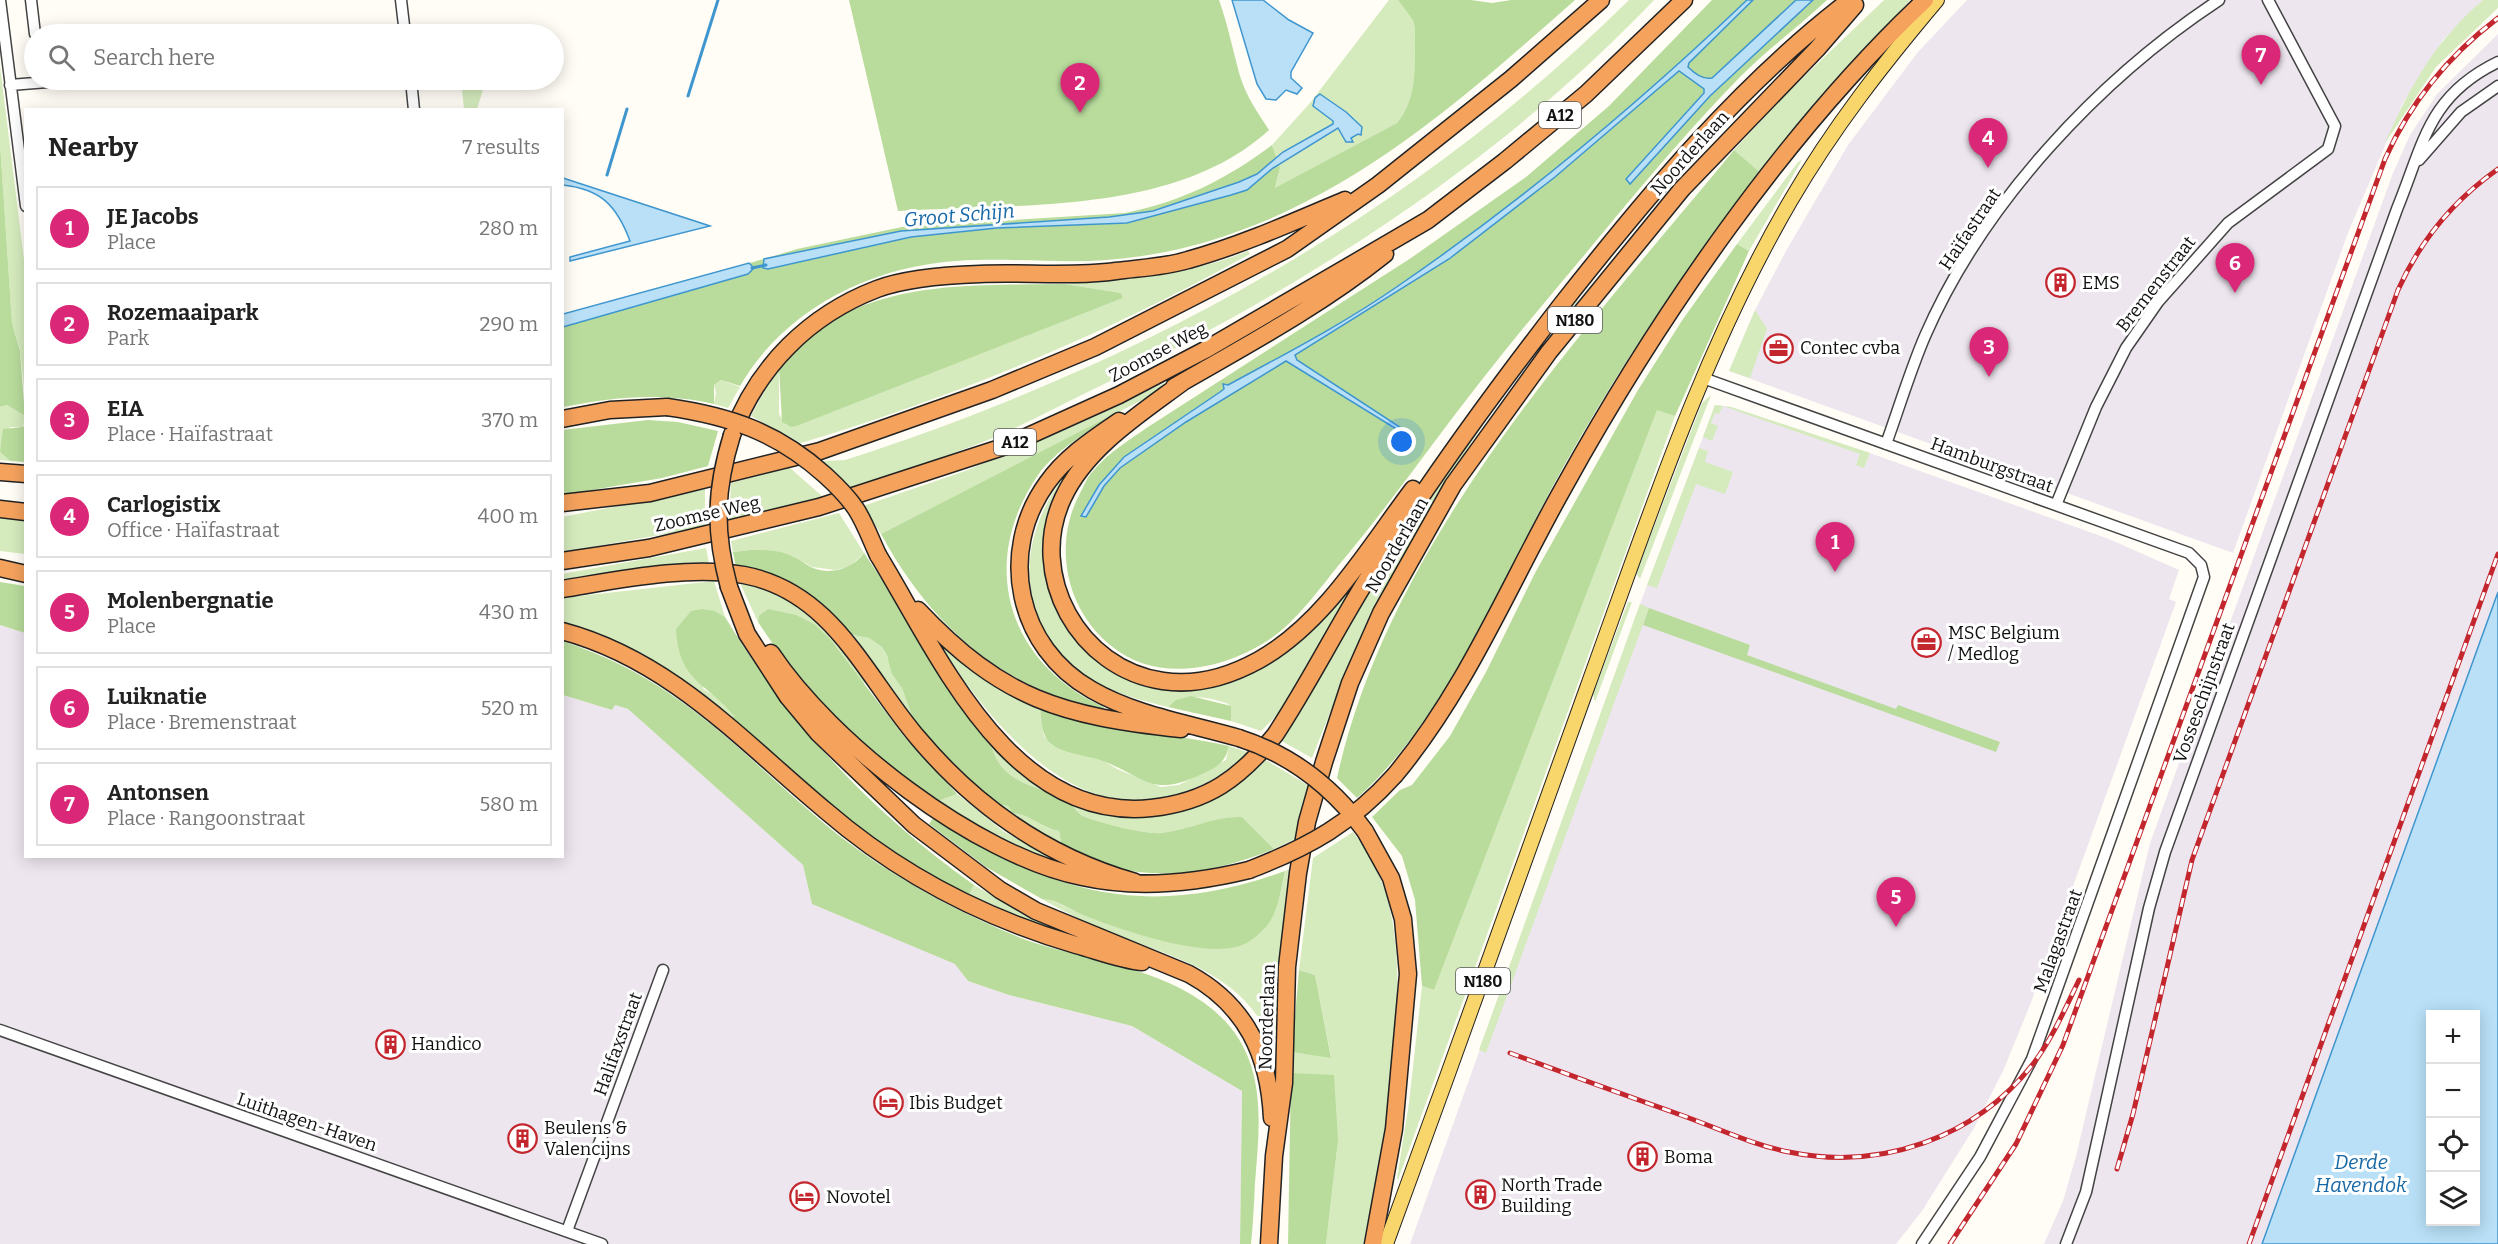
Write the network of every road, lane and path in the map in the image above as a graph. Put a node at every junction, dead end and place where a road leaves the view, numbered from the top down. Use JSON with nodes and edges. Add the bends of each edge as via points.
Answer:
{"nodes":[{"id":1,"x":0,"y":0,"type":"edge"},
{"id":2,"x":31,"y":0,"type":"edge"},
{"id":3,"x":401,"y":0,"type":"edge"},
{"id":4,"x":1601,"y":0,"type":"edge"},
{"id":5,"x":1684,"y":0,"type":"edge"},
{"id":6,"x":1850,"y":0,"type":"edge"},
{"id":7,"x":1860,"y":0,"type":"edge"},
{"id":8,"x":1925,"y":0,"type":"edge"},
{"id":9,"x":1936,"y":0,"type":"edge"},
{"id":10,"x":2219,"y":0,"type":"edge"},
{"id":11,"x":2268,"y":0,"type":"edge"},
{"id":12,"x":34,"y":24,"type":"edge"},
{"id":13,"x":404,"y":24,"type":"edge"},
{"id":14,"x":2498,"y":62,"type":"edge"},
{"id":15,"x":24,"y":84,"type":"edge"},
{"id":16,"x":10,"y":85,"type":"junction"},
{"id":17,"x":2498,"y":86,"type":"edge"},
{"id":18,"x":412,"y":90,"type":"edge"},
{"id":19,"x":414,"y":108,"type":"edge"},
{"id":20,"x":2415,"y":165,"type":"junction"},
{"id":21,"x":1378,"y":185,"type":"junction"},
{"id":22,"x":24,"y":191,"type":"edge"},
{"id":23,"x":1428,"y":220,"type":"junction"},
{"id":24,"x":1703,"y":378,"type":"junction"},
{"id":25,"x":1183,"y":382,"type":"junction"},
{"id":26,"x":1494,"y":391,"type":"junction"},
{"id":27,"x":564,"y":419,"type":"edge"},
{"id":28,"x":1886,"y":444,"type":"junction"},
{"id":29,"x":0,"y":472,"type":"edge"},
{"id":30,"x":24,"y":474,"type":"edge"},
{"id":31,"x":564,"y":503,"type":"edge"},
{"id":32,"x":2056,"y":505,"type":"junction"},
{"id":33,"x":0,"y":509,"type":"edge"},
{"id":34,"x":24,"y":512,"type":"edge"},
{"id":35,"x":564,"y":561,"type":"edge"},
{"id":36,"x":0,"y":563,"type":"edge"},
{"id":37,"x":24,"y":565,"type":"edge"},
{"id":38,"x":0,"y":567,"type":"edge"},
{"id":39,"x":24,"y":573,"type":"edge"},
{"id":40,"x":564,"y":589,"type":"edge"},
{"id":41,"x":901,"y":592,"type":"junction"},
{"id":42,"x":750,"y":631,"type":"junction"},
{"id":43,"x":2185,"y":631,"type":"joint"},
{"id":44,"x":564,"y":632,"type":"edge"},
{"id":45,"x":1239,"y":738,"type":"junction"},
{"id":46,"x":1135,"y":882,"type":"junction"},
{"id":47,"x":1164,"y":963,"type":"junction"},
{"id":48,"x":663,"y":970,"type":"dead end"},
{"id":49,"x":0,"y":1030,"type":"edge"},
{"id":50,"x":1274,"y":1156,"type":"junction"},
{"id":51,"x":567,"y":1231,"type":"junction"},
{"id":52,"x":602,"y":1244,"type":"edge"},
{"id":53,"x":1269,"y":1244,"type":"edge"},
{"id":54,"x":1373,"y":1244,"type":"edge"},
{"id":55,"x":1386,"y":1244,"type":"edge"},
{"id":56,"x":1922,"y":1244,"type":"edge"},
{"id":57,"x":2066,"y":1244,"type":"edge"}],
"edges":[{"from":1,"to":16,"type":"street"},
{"from":2,"to":12,"type":"street"},
{"from":3,"to":13,"type":"street"},
{"from":4,"to":21,"type":"highway","name":"Zoomse Weg","via":[[1511,79]]},
{"from":5,"to":23,"type":"highway","name":"Zoomse Weg","number":"A12","via":[[1587,94]]},
{"from":6,"to":26,"type":"highway","via":[[1790,51],[1666,176]]},
{"from":7,"to":50,"type":"highway","name":"Noorderlaan","number":"N180","via":[[1682,189],[1549,352],[1454,485],[1381,613],[1350,683],[1307,822],[1291,922],[1284,1083]]},
{"from":8,"to":46,"type":"highway","bridge":true,"via":[[1785,155],[1681,297],[1566,483],[1453,697],[1395,775],[1368,804],[1319,840],[1249,870],[1194,880]]},
{"from":9,"to":24,"type":"main road","number":"N180","via":[[1870,81],[1812,165],[1760,260]]},
{"from":10,"to":28,"type":"street","name":"Haïfastraat","via":[[2181,25],[2096,98],[1989,224],[1925,336]]},
{"from":11,"to":32,"type":"street","name":"Bremenstraat","via":[[2335,126],[2328,149],[2228,223],[2158,302],[2126,348],[2096,407]]},
{"from":14,"to":20,"type":"street","name":"Vosseschijnstraat","via":[[2457,87],[2442,104],[2430,122]]},
{"from":15,"to":16,"type":"street"},
{"from":16,"to":22,"type":"street"},
{"from":17,"to":20,"type":"street","name":"Vosseschijnstraat","via":[[2461,112]]},
{"from":18,"to":19,"type":"street"},
{"from":20,"to":57,"type":"street","name":"Vosseschijnstraat","via":[[2165,852],[2086,1192]]},
{"from":21,"to":31,"type":"highway","name":"Zoomse Weg","via":[[1287,249],[1095,347],[992,390],[820,451],[650,492]]},
{"from":21,"to":42,"type":"highway","bridge":true,"via":[[1275,230],[1186,261],[1114,272],[942,276],[879,288],[841,305],[787,346],[752,391],[732,435],[718,491],[717,519],[729,587]]},
{"from":23,"to":25,"type":"highway","via":[[1346,285]]},
{"from":23,"to":35,"type":"highway","name":"Zoomse Weg","number":"A12","via":[[1206,350],[1006,446],[819,507],[649,548]]},
{"from":24,"to":28,"type":"street","name":"Hamburgstraat"},
{"from":24,"to":55,"type":"main road","number":"N180"},
{"from":25,"to":26,"type":"highway","via":[[1127,424],[1078,473],[1057,514],[1051,550],[1059,595],[1083,638],[1122,668],[1152,679],[1182,683],[1235,671],[1268,654],[1297,631],[1339,586],[1462,424]]},
{"from":25,"to":45,"type":"highway","via":[[1089,441],[1055,472],[1024,527],[1019,555],[1020,588],[1036,636],[1055,662],[1078,682],[1116,702]]},
{"from":26,"to":41,"type":"highway","via":[[1366,581],[1275,735],[1239,774],[1195,799],[1140,809],[1103,806],[1067,793],[1035,773],[994,736],[963,697]]},
{"from":27,"to":41,"type":"highway","bridge":true,"via":[[610,410],[667,407],[740,422],[769,435],[803,456],[856,509]]},
{"from":28,"to":32,"type":"street","name":"Hamburgstraat"},
{"from":29,"to":30,"type":"highway"},
{"from":32,"to":43,"type":"street","name":"Hamburgstraat","via":[[2189,553],[2201,565],[2204,577]]},
{"from":33,"to":34,"type":"highway"},
{"from":36,"to":37,"type":"highway"},
{"from":38,"to":39,"type":"highway"},
{"from":40,"to":46,"type":"highway","via":[[716,572],[744,575],[781,587],[809,602],[830,620],[917,738],[991,811],[1062,855]]},
{"from":41,"to":45,"type":"highway","via":[[963,655],[1002,682],[1046,704],[1099,719]]},
{"from":42,"to":46,"type":"highway","via":[[823,716],[859,751],[914,793],[964,825],[1040,864],[1081,877]]},
{"from":42,"to":47,"type":"highway","via":[[788,697],[818,733],[938,844],[1036,911]]},
{"from":43,"to":56,"type":"street","name":"Malagastraat","via":[[2032,1059],[1984,1150]]},
{"from":44,"to":47,"type":"highway","via":[[631,658],[693,695],[850,831],[945,893],[1054,939],[1132,960]]},
{"from":45,"to":54,"type":"highway","bridge":true,"via":[[1308,771],[1343,802],[1365,831],[1391,878],[1403,919],[1408,974],[1394,1129]]},
{"from":47,"to":50,"type":"highway","via":[[1210,986],[1252,1032],[1269,1077]]},
{"from":48,"to":51,"type":"street","name":"Halifaxstraat"},
{"from":49,"to":51,"type":"street","name":"Luithagen-Haven"},
{"from":50,"to":53,"type":"highway","name":"Noorderlaan","number":"N180"},
{"from":51,"to":52,"type":"street","name":"Luithagen-Haven"}]}
